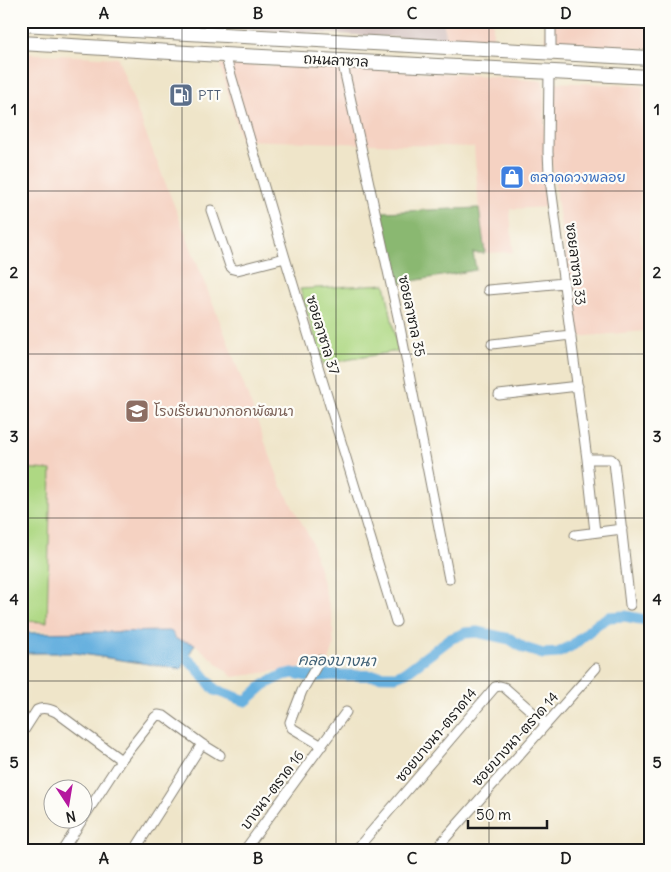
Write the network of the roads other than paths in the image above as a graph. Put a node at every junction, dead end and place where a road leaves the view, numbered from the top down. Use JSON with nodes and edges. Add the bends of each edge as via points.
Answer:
{"nodes":[{"id":1,"x":551,"y":21,"type":"edge"},
{"id":2,"x":21,"y":24,"type":"edge"},
{"id":3,"x":46,"y":24,"type":"edge"},
{"id":4,"x":21,"y":43,"type":"edge"},
{"id":5,"x":551,"y":52,"type":"junction"},
{"id":6,"x":225,"y":54,"type":"junction"},
{"id":7,"x":650,"y":58,"type":"edge"},
{"id":8,"x":342,"y":60,"type":"junction"},
{"id":9,"x":549,"y":71,"type":"junction"},
{"id":10,"x":650,"y":78,"type":"edge"},
{"id":11,"x":211,"y":210,"type":"dead end"},
{"id":12,"x":285,"y":258,"type":"junction"},
{"id":13,"x":564,"y":283,"type":"junction"},
{"id":14,"x":488,"y":290,"type":"dead end"},
{"id":15,"x":571,"y":335,"type":"junction"},
{"id":16,"x":492,"y":344,"type":"dead end"},
{"id":17,"x":578,"y":386,"type":"junction"},
{"id":18,"x":499,"y":395,"type":"dead end"},
{"id":19,"x":587,"y":459,"type":"junction"},
{"id":20,"x":622,"y":529,"type":"junction"},
{"id":21,"x":596,"y":532,"type":"junction"},
{"id":22,"x":575,"y":535,"type":"dead end"},
{"id":23,"x":449,"y":579,"type":"dead end"},
{"id":24,"x":630,"y":606,"type":"dead end"},
{"id":25,"x":396,"y":622,"type":"dead end"},
{"id":26,"x":320,"y":660,"type":"dead end"},
{"id":27,"x":596,"y":668,"type":"dead end"},
{"id":28,"x":346,"y":712,"type":"dead end"},
{"id":29,"x":546,"y":724,"type":"junction"},
{"id":30,"x":21,"y":735,"type":"edge"},
{"id":31,"x":202,"y":744,"type":"junction"},
{"id":32,"x":322,"y":746,"type":"junction"},
{"id":33,"x":220,"y":755,"type":"dead end"},
{"id":34,"x":121,"y":760,"type":"junction"},
{"id":35,"x":62,"y":851,"type":"edge"},
{"id":36,"x":134,"y":851,"type":"edge"},
{"id":37,"x":244,"y":851,"type":"edge"},
{"id":38,"x":355,"y":851,"type":"edge"},
{"id":39,"x":434,"y":851,"type":"edge"}],
"edges":[{"from":1,"to":5,"type":"street"},
{"from":2,"to":3,"type":"street","name":"ถนนลาซาล"},
{"from":3,"to":5,"type":"street","name":"ถนนลาซาล"},
{"from":4,"to":6,"type":"street","name":"ถนนลาซาล"},
{"from":5,"to":7,"type":"street","name":"ถนนลาซาล"},
{"from":5,"to":9,"type":"street"},
{"from":6,"to":8,"type":"street","name":"ถนนลาซาล"},
{"from":6,"to":12,"type":"street","name":"ซอยลาซาล 37"},
{"from":8,"to":9,"type":"street","name":"ถนนลาซาล"},
{"from":8,"to":23,"type":"street","name":"ซอยลาซาล 35","via":[[398,317]]},
{"from":9,"to":10,"type":"street","name":"ถนนลาซาล"},
{"from":9,"to":13,"type":"street","name":"ซอยลาซาล 33","via":[[548,152]]},
{"from":11,"to":12,"type":"street","via":[[233,269]]},
{"from":12,"to":25,"type":"street","name":"ซอยลาซาล 37"},
{"from":13,"to":14,"type":"street"},
{"from":13,"to":15,"type":"street","name":"ซอยลาซาล 33"},
{"from":15,"to":16,"type":"street"},
{"from":15,"to":17,"type":"street","name":"ซอยลาซาล 33"},
{"from":17,"to":18,"type":"street"},
{"from":17,"to":19,"type":"street","name":"ซอยลาซาล 33"},
{"from":19,"to":20,"type":"street","via":[[611,459],[614,462]]},
{"from":19,"to":21,"type":"street","name":"ซอยลาซาล 33"},
{"from":20,"to":21,"type":"street"},
{"from":20,"to":24,"type":"street"},
{"from":21,"to":22,"type":"street"},
{"from":26,"to":32,"type":"street","via":[[290,719],[291,727]]},
{"from":27,"to":29,"type":"street","name":"ซอยบางนา-ตราด 14"},
{"from":28,"to":32,"type":"street","name":"บางนา-ตราด 16"},
{"from":29,"to":38,"type":"street","name":"ซอยบางนา-ตราด14","via":[[504,687],[495,687]]},
{"from":29,"to":39,"type":"street","name":"ซอยบางนา-ตราด 14"},
{"from":30,"to":34,"type":"street","via":[[37,710],[44,708],[56,712]]},
{"from":31,"to":33,"type":"street"},
{"from":31,"to":34,"type":"street","via":[[164,716],[156,716]]},
{"from":31,"to":36,"type":"street"},
{"from":32,"to":37,"type":"street","name":"บางนา-ตราด 16"},
{"from":34,"to":35,"type":"street"}]}
